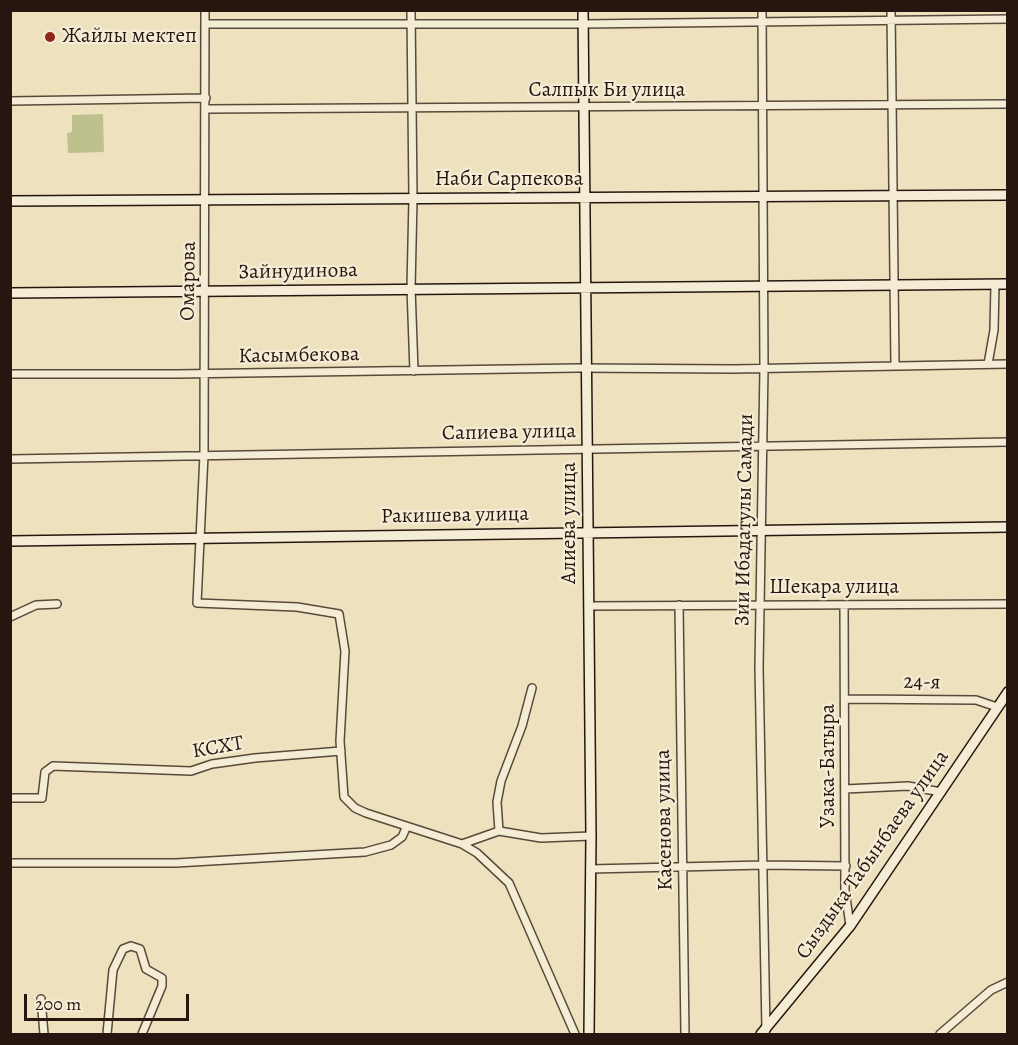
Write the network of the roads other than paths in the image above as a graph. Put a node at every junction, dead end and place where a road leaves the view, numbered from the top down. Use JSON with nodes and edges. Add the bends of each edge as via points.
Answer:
{"nodes":[{"id":1,"x":205,"y":10,"type":"edge"},
{"id":2,"x":411,"y":10,"type":"edge"},
{"id":3,"x":583,"y":10,"type":"edge"},
{"id":4,"x":762,"y":10,"type":"edge"},
{"id":5,"x":891,"y":10,"type":"edge"},
{"id":6,"x":1008,"y":20,"type":"edge"},
{"id":7,"x":891,"y":21,"type":"junction"},
{"id":8,"x":762,"y":22,"type":"junction"},
{"id":9,"x":205,"y":24,"type":"junction"},
{"id":10,"x":411,"y":24,"type":"junction"},
{"id":11,"x":583,"y":24,"type":"junction"},
{"id":12,"x":206,"y":98,"type":"junction"},
{"id":13,"x":10,"y":101,"type":"edge"},
{"id":14,"x":891,"y":104,"type":"junction"},
{"id":15,"x":1008,"y":104,"type":"edge"},
{"id":16,"x":764,"y":105,"type":"junction"},
{"id":17,"x":584,"y":107,"type":"junction"},
{"id":18,"x":412,"y":109,"type":"junction"},
{"id":19,"x":206,"y":110,"type":"junction"},
{"id":20,"x":1008,"y":195,"type":"edge"},
{"id":21,"x":764,"y":196,"type":"junction"},
{"id":22,"x":893,"y":196,"type":"junction"},
{"id":23,"x":584,"y":197,"type":"junction"},
{"id":24,"x":413,"y":199,"type":"junction"},
{"id":25,"x":207,"y":200,"type":"junction"},
{"id":26,"x":10,"y":201,"type":"edge"},
{"id":27,"x":894,"y":284,"type":"junction"},
{"id":28,"x":995,"y":284,"type":"junction"},
{"id":29,"x":1008,"y":284,"type":"edge"},
{"id":30,"x":586,"y":286,"type":"junction"},
{"id":31,"x":764,"y":286,"type":"junction"},
{"id":32,"x":411,"y":288,"type":"junction"},
{"id":33,"x":205,"y":291,"type":"junction"},
{"id":34,"x":10,"y":293,"type":"edge"},
{"id":35,"x":988,"y":364,"type":"junction"},
{"id":36,"x":1008,"y":364,"type":"edge"},
{"id":37,"x":895,"y":366,"type":"junction"},
{"id":38,"x":764,"y":368,"type":"junction"},
{"id":39,"x":587,"y":369,"type":"junction"},
{"id":40,"x":414,"y":371,"type":"junction"},
{"id":41,"x":10,"y":374,"type":"edge"},
{"id":42,"x":204,"y":374,"type":"junction"},
{"id":43,"x":1008,"y":442,"type":"edge"},
{"id":44,"x":764,"y":447,"type":"junction"},
{"id":45,"x":588,"y":448,"type":"junction"},
{"id":46,"x":204,"y":455,"type":"junction"},
{"id":47,"x":10,"y":459,"type":"edge"},
{"id":48,"x":1008,"y":527,"type":"edge"},
{"id":49,"x":761,"y":530,"type":"junction"},
{"id":50,"x":587,"y":532,"type":"junction"},
{"id":51,"x":202,"y":539,"type":"junction"},
{"id":52,"x":10,"y":541,"type":"edge"},
{"id":53,"x":57,"y":604,"type":"dead end"},
{"id":54,"x":1008,"y":604,"type":"edge"},
{"id":55,"x":679,"y":605,"type":"junction"},
{"id":56,"x":761,"y":605,"type":"junction"},
{"id":57,"x":844,"y":605,"type":"junction"},
{"id":58,"x":589,"y":606,"type":"junction"},
{"id":59,"x":10,"y":617,"type":"edge"},
{"id":60,"x":532,"y":688,"type":"dead end"},
{"id":61,"x":1008,"y":692,"type":"edge"},
{"id":62,"x":846,"y":699,"type":"junction"},
{"id":63,"x":997,"y":707,"type":"junction"},
{"id":64,"x":341,"y":751,"type":"junction"},
{"id":65,"x":845,"y":789,"type":"junction"},
{"id":66,"x":941,"y":792,"type":"junction"},
{"id":67,"x":10,"y":798,"type":"edge"},
{"id":68,"x":406,"y":828,"type":"junction"},
{"id":69,"x":499,"y":831,"type":"junction"},
{"id":70,"x":591,"y":836,"type":"junction"},
{"id":71,"x":462,"y":844,"type":"junction"},
{"id":72,"x":10,"y":863,"type":"edge"},
{"id":73,"x":764,"y":865,"type":"junction"},
{"id":74,"x":846,"y":866,"type":"junction"},
{"id":75,"x":682,"y":867,"type":"junction"},
{"id":76,"x":590,"y":869,"type":"junction"},
{"id":77,"x":850,"y":926,"type":"junction"},
{"id":78,"x":1008,"y":982,"type":"edge"},
{"id":79,"x":41,"y":999,"type":"dead end"},
{"id":80,"x":764,"y":1032,"type":"edge"},
{"id":81,"x":44,"y":1035,"type":"edge"},
{"id":82,"x":107,"y":1035,"type":"edge"},
{"id":83,"x":142,"y":1035,"type":"edge"},
{"id":84,"x":575,"y":1035,"type":"edge"},
{"id":85,"x":589,"y":1035,"type":"edge"},
{"id":86,"x":685,"y":1035,"type":"edge"},
{"id":87,"x":940,"y":1035,"type":"edge"}],
"edges":[{"from":1,"to":9,"type":"street","name":"Омарова"},
{"from":2,"to":10,"type":"street"},
{"from":3,"to":11,"type":"street","name":"Алиева улица"},
{"from":4,"to":8,"type":"street","name":"Зии Ибадатулы Самади"},
{"from":5,"to":7,"type":"street"},
{"from":6,"to":7,"type":"street"},
{"from":7,"to":8,"type":"street"},
{"from":7,"to":14,"type":"street"},
{"from":8,"to":11,"type":"street"},
{"from":8,"to":16,"type":"street","name":"Зии Ибадатулы Самади"},
{"from":9,"to":10,"type":"street"},
{"from":9,"to":12,"type":"street","name":"Омарова"},
{"from":10,"to":11,"type":"street"},
{"from":10,"to":18,"type":"street"},
{"from":11,"to":17,"type":"street","name":"Алиева улица"},
{"from":12,"to":13,"type":"street"},
{"from":12,"to":19,"type":"street","name":"Омарова"},
{"from":14,"to":15,"type":"street","name":"Салпык Би улица"},
{"from":14,"to":16,"type":"street","name":"Салпык Би улица"},
{"from":14,"to":22,"type":"street"},
{"from":16,"to":17,"type":"street","name":"Салпык Би улица"},
{"from":16,"to":21,"type":"street","name":"Зии Ибадатулы Самади"},
{"from":17,"to":18,"type":"street","name":"Салпык Би улица"},
{"from":17,"to":23,"type":"street","name":"Алиева улица"},
{"from":18,"to":19,"type":"street","name":"Салпык Би улица"},
{"from":18,"to":24,"type":"street"},
{"from":19,"to":25,"type":"street","name":"Омарова"},
{"from":20,"to":22,"type":"street","name":"Наби Сарпекова"},
{"from":21,"to":22,"type":"street","name":"Наби Сарпекова"},
{"from":21,"to":23,"type":"street","name":"Наби Сарпекова"},
{"from":21,"to":31,"type":"street","name":"Зии Ибадатулы Самади"},
{"from":22,"to":27,"type":"street"},
{"from":23,"to":24,"type":"street","name":"Наби Сарпекова"},
{"from":23,"to":30,"type":"street","name":"Алиева улица"},
{"from":24,"to":25,"type":"street","name":"Наби Сарпекова"},
{"from":24,"to":32,"type":"street"},
{"from":25,"to":26,"type":"street","name":"Наби Сарпекова"},
{"from":25,"to":33,"type":"street","name":"Омарова"},
{"from":27,"to":28,"type":"street","name":"Зайнудинова"},
{"from":27,"to":31,"type":"street","name":"Зайнудинова"},
{"from":27,"to":37,"type":"street"},
{"from":28,"to":29,"type":"street","name":"Зайнудинова"},
{"from":28,"to":35,"type":"street"},
{"from":30,"to":31,"type":"street","name":"Зайнудинова"},
{"from":30,"to":32,"type":"street","name":"Зайнудинова"},
{"from":30,"to":39,"type":"street","name":"Алиева улица"},
{"from":31,"to":38,"type":"street","name":"Зии Ибадатулы Самади"},
{"from":32,"to":33,"type":"street","name":"Зайнудинова"},
{"from":32,"to":40,"type":"street"},
{"from":33,"to":34,"type":"street","name":"Зайнудинова"},
{"from":33,"to":42,"type":"street","name":"Омарова"},
{"from":35,"to":36,"type":"street","name":"Касымбекова"},
{"from":35,"to":37,"type":"street","name":"Касымбекова"},
{"from":37,"to":38,"type":"street","name":"Касымбекова"},
{"from":38,"to":39,"type":"street","name":"Касымбекова"},
{"from":38,"to":44,"type":"street","name":"Зии Ибадатулы Самади"},
{"from":39,"to":40,"type":"street","name":"Касымбекова"},
{"from":39,"to":45,"type":"street","name":"Алиева улица"},
{"from":40,"to":42,"type":"street","name":"Касымбекова"},
{"from":41,"to":42,"type":"street","name":"Касымбекова"},
{"from":42,"to":46,"type":"street","name":"Омарова"},
{"from":43,"to":44,"type":"street","name":"Сапиева улица"},
{"from":44,"to":45,"type":"street","name":"Сапиева улица"},
{"from":44,"to":49,"type":"street","name":"Зии Ибадатулы Самади"},
{"from":45,"to":46,"type":"street","name":"Сапиева улица"},
{"from":45,"to":50,"type":"street","name":"Алиева улица"},
{"from":46,"to":47,"type":"street","name":"Сапиева улица"},
{"from":46,"to":51,"type":"street","name":"Омарова"},
{"from":48,"to":49,"type":"street","name":"Ракишева улица"},
{"from":49,"to":50,"type":"street","name":"Ракишева улица"},
{"from":49,"to":56,"type":"street","name":"Зии Ибадатулы Самади"},
{"from":50,"to":51,"type":"street","name":"Ракишева улица"},
{"from":50,"to":58,"type":"street","name":"Алиева улица"},
{"from":51,"to":52,"type":"street","name":"Ракишева улица"},
{"from":51,"to":64,"type":"street","name":"Омарова","via":[[197,603],[297,607],[339,614],[345,673]]},
{"from":53,"to":59,"type":"street","via":[[36,605]]},
{"from":54,"to":57,"type":"street","name":"Шекара улица"},
{"from":55,"to":56,"type":"street","name":"Шекара улица"},
{"from":55,"to":58,"type":"street","name":"Шекара улица"},
{"from":55,"to":75,"type":"street","name":"Касенова улица"},
{"from":56,"to":57,"type":"street","name":"Шекара улица"},
{"from":56,"to":73,"type":"street","name":"Зии Ибадатулы Самади"},
{"from":57,"to":62,"type":"street","name":"Узака-Батыра"},
{"from":58,"to":70,"type":"street","name":"Алиева улица"},
{"from":60,"to":69,"type":"street","via":[[501,781],[497,802]]},
{"from":61,"to":63,"type":"street","name":"Сыздыка Табынбаева улица"},
{"from":62,"to":63,"type":"street","name":"24-я","via":[[976,700]]},
{"from":62,"to":65,"type":"street","name":"Узака-Батыра"},
{"from":63,"to":66,"type":"street","name":"Сыздыка Табынбаева улица"},
{"from":64,"to":67,"type":"street","name":"КСХТ","via":[[255,758],[191,771],[53,766],[45,772],[42,798]]},
{"from":64,"to":68,"type":"street","via":[[344,797],[355,808]]},
{"from":65,"to":66,"type":"street","via":[[908,786]]},
{"from":65,"to":74,"type":"street","name":"Узака-Батыра"},
{"from":66,"to":77,"type":"street","name":"Сыздыка Табынбаева улица"},
{"from":68,"to":71,"type":"street"},
{"from":68,"to":72,"type":"street","via":[[391,845],[365,852],[168,863]]},
{"from":69,"to":70,"type":"street","via":[[541,838]]},
{"from":69,"to":71,"type":"street"},
{"from":70,"to":76,"type":"street","name":"Алиева улица"},
{"from":71,"to":84,"type":"street","via":[[477,853],[514,891]]},
{"from":73,"to":74,"type":"street"},
{"from":73,"to":75,"type":"street"},
{"from":73,"to":80,"type":"street","name":"Зии Ибадатулы Самади"},
{"from":74,"to":77,"type":"street","name":"Узака-Батыра"},
{"from":75,"to":76,"type":"street"},
{"from":75,"to":86,"type":"street","name":"Касенова улица"},
{"from":76,"to":85,"type":"street","name":"Алиева улица"},
{"from":77,"to":80,"type":"street","name":"Сыздыка Табынбаева улица"},
{"from":78,"to":87,"type":"street","via":[[966,1010]]},
{"from":79,"to":81,"type":"street"},
{"from":82,"to":83,"type":"street","via":[[113,970],[123,949],[131,946],[140,949],[146,969],[162,978]]}]}
